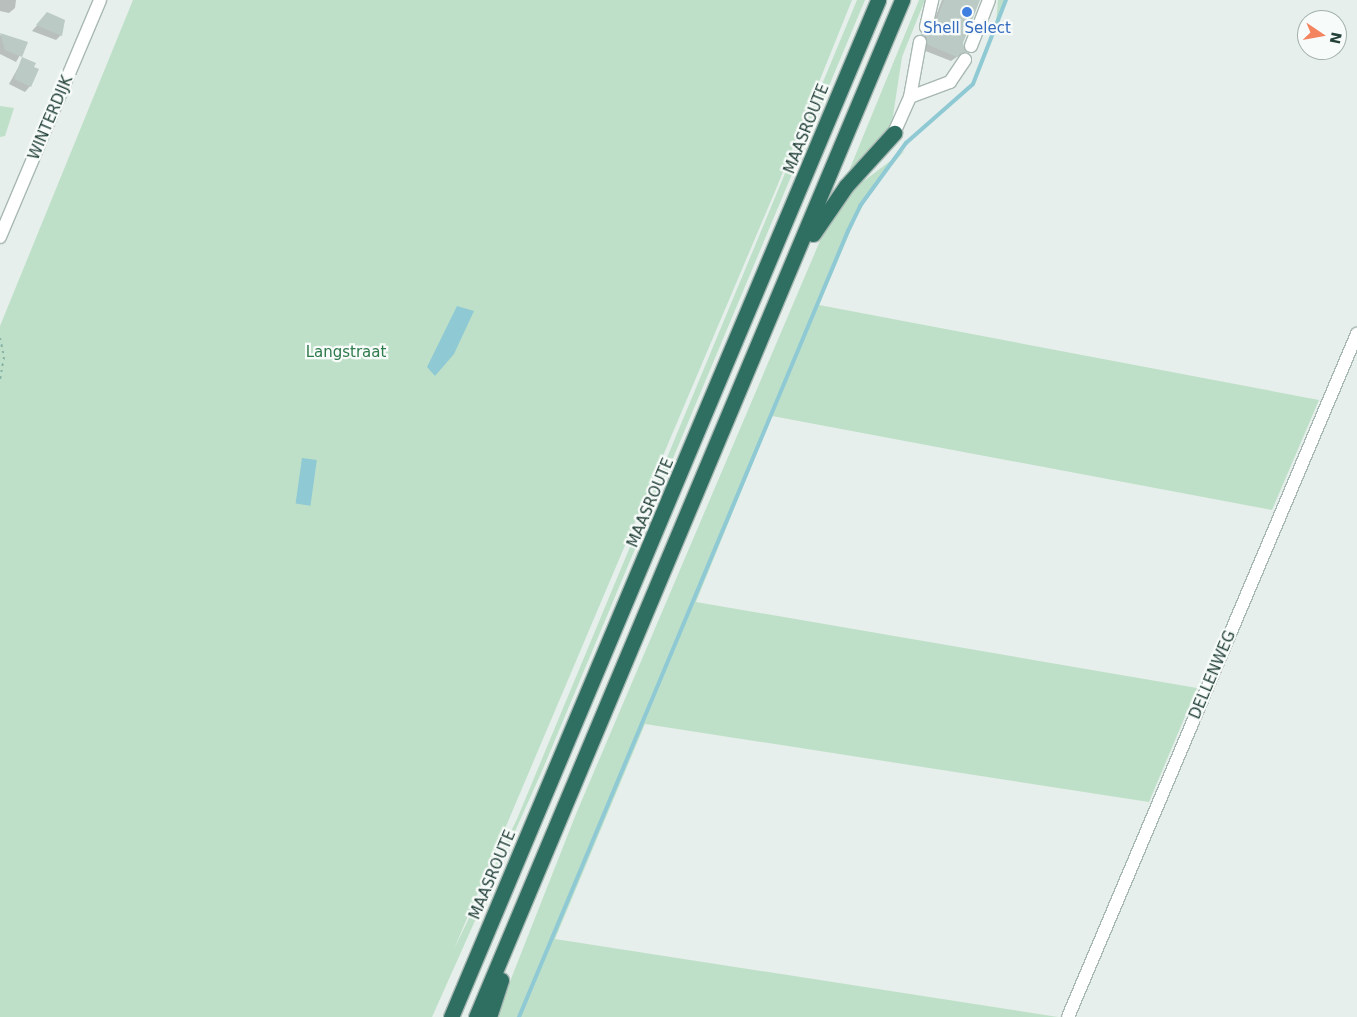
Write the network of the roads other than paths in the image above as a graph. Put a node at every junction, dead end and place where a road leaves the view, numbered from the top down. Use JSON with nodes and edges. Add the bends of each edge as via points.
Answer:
{"nodes":[{"id":1,"x":100,"y":0,"type":"edge"},
{"id":2,"x":878,"y":0,"type":"edge"},
{"id":3,"x":902,"y":0,"type":"edge"},
{"id":4,"x":932,"y":0,"type":"edge"},
{"id":5,"x":989,"y":0,"type":"edge"},
{"id":6,"x":926,"y":26,"type":"dead end"},
{"id":7,"x":920,"y":42,"type":"dead end"},
{"id":8,"x":971,"y":46,"type":"dead end"},
{"id":9,"x":965,"y":60,"type":"dead end"},
{"id":10,"x":910,"y":97,"type":"junction"},
{"id":11,"x":894,"y":133,"type":"joint"},
{"id":12,"x":0,"y":237,"type":"edge"},
{"id":13,"x":793,"y":265,"type":"junction"},
{"id":14,"x":1357,"y":334,"type":"edge"},
{"id":15,"x":527,"y":895,"type":"junction"},
{"id":16,"x":451,"y":1017,"type":"edge"},
{"id":17,"x":476,"y":1017,"type":"edge"},
{"id":18,"x":489,"y":1017,"type":"edge"},
{"id":19,"x":1068,"y":1017,"type":"edge"}],
"edges":[{"from":1,"to":12,"type":"street","name":"WINTERDIJK"},
{"from":2,"to":16,"type":"highway","name":"MAASROUTE"},
{"from":3,"to":13,"type":"highway"},
{"from":4,"to":6,"type":"street"},
{"from":5,"to":8,"type":"street"},
{"from":7,"to":10,"type":"street"},
{"from":9,"to":10,"type":"street","via":[[950,82]]},
{"from":10,"to":11,"type":"street"},
{"from":11,"to":13,"type":"highway","via":[[846,186]]},
{"from":13,"to":15,"type":"highway"},
{"from":14,"to":19,"type":"street","name":"DELLENWEG"},
{"from":15,"to":17,"type":"highway"},
{"from":15,"to":18,"type":"highway"}]}
